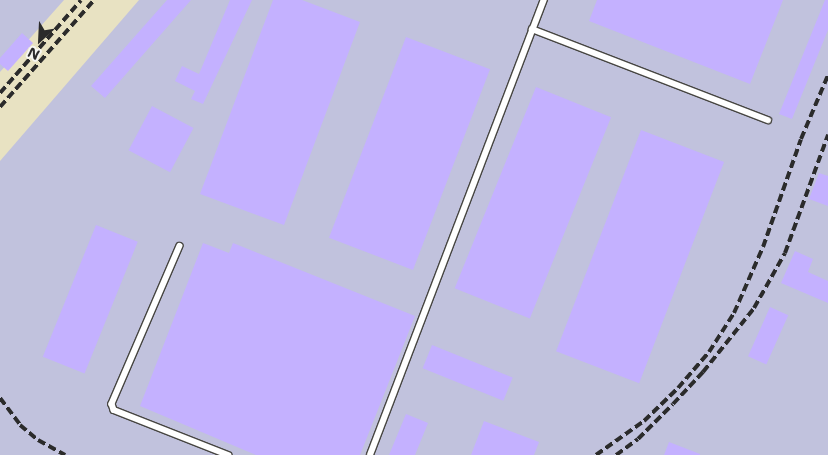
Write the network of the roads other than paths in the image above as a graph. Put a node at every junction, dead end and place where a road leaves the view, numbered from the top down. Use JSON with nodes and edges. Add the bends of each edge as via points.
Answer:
{"nodes":[{"id":1,"x":544,"y":0,"type":"edge"},
{"id":2,"x":532,"y":29,"type":"junction"},
{"id":3,"x":768,"y":120,"type":"dead end"},
{"id":4,"x":180,"y":246,"type":"dead end"},
{"id":5,"x":228,"y":455,"type":"edge"},
{"id":6,"x":370,"y":455,"type":"edge"}],
"edges":[{"from":1,"to":2,"type":"lane"},
{"from":2,"to":3,"type":"lane"},
{"from":2,"to":6,"type":"lane"},
{"from":4,"to":5,"type":"lane","via":[[112,404],[114,410]]}]}
